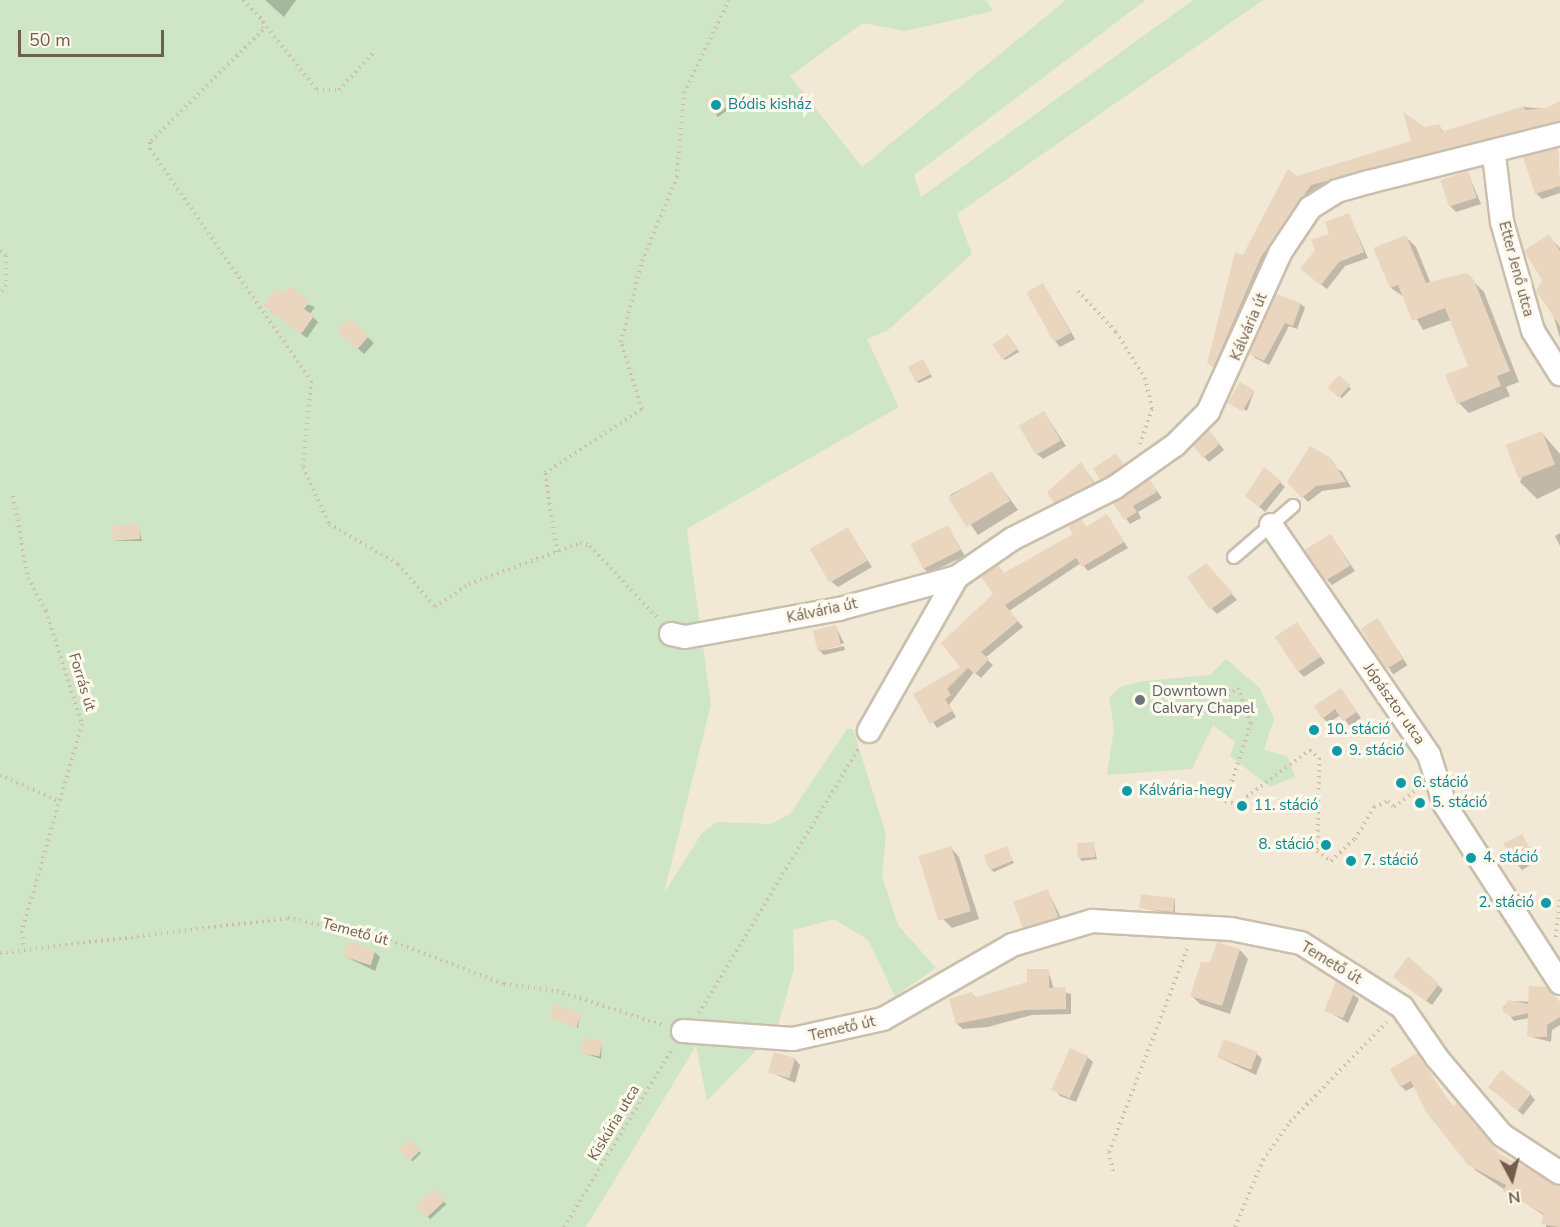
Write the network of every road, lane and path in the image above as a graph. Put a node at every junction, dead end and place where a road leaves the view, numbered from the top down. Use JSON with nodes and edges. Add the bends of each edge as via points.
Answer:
{"nodes":[{"id":1,"x":243,"y":0,"type":"edge"},
{"id":2,"x":729,"y":0,"type":"edge"},
{"id":3,"x":263,"y":21,"type":"junction"},
{"id":4,"x":373,"y":53,"type":"dead end"},
{"id":5,"x":1560,"y":134,"type":"edge"},
{"id":6,"x":1494,"y":155,"type":"junction"},
{"id":7,"x":0,"y":251,"type":"edge"},
{"id":8,"x":1078,"y":291,"type":"dead end"},
{"id":9,"x":0,"y":294,"type":"edge"},
{"id":10,"x":1560,"y":374,"type":"edge"},
{"id":11,"x":1145,"y":467,"type":"junction"},
{"id":12,"x":13,"y":496,"type":"dead end"},
{"id":13,"x":1293,"y":506,"type":"dead end"},
{"id":14,"x":1271,"y":525,"type":"junction"},
{"id":15,"x":557,"y":552,"type":"junction"},
{"id":16,"x":1234,"y":557,"type":"dead end"},
{"id":17,"x":957,"y":577,"type":"junction"},
{"id":18,"x":678,"y":636,"type":"joint"},
{"id":19,"x":1213,"y":705,"type":"dead end"},
{"id":20,"x":869,"y":731,"type":"joint"},
{"id":21,"x":0,"y":775,"type":"edge"},
{"id":22,"x":1435,"y":775,"type":"junction"},
{"id":23,"x":58,"y":801,"type":"junction"},
{"id":24,"x":1560,"y":898,"type":"edge"},
{"id":25,"x":1196,"y":926,"type":"junction"},
{"id":26,"x":1556,"y":944,"type":"dead end"},
{"id":27,"x":24,"y":947,"type":"junction"},
{"id":28,"x":0,"y":953,"type":"edge"},
{"id":29,"x":1560,"y":983,"type":"edge"},
{"id":30,"x":1402,"y":1006,"type":"junction"},
{"id":31,"x":683,"y":1031,"type":"junction"},
{"id":32,"x":1113,"y":1171,"type":"dead end"},
{"id":33,"x":1560,"y":1173,"type":"edge"},
{"id":34,"x":564,"y":1227,"type":"edge"},
{"id":35,"x":1235,"y":1227,"type":"edge"}],
"edges":[{"from":1,"to":3,"type":"path"},
{"from":2,"to":15,"type":"path","via":[[684,93],[677,177],[642,261],[621,342],[642,409],[545,473]]},
{"from":3,"to":4,"type":"path","via":[[317,90],[339,90]]},
{"from":3,"to":15,"type":"path","via":[[263,30],[150,142],[150,149],[311,381],[303,467],[329,524],[398,564],[435,608],[469,584]]},
{"from":5,"to":6,"type":"street","name":"Kálvária út"},
{"from":6,"to":10,"type":"street","name":"Etter Jenő utca","via":[[1502,222],[1533,331]]},
{"from":6,"to":11,"type":"street","name":"Kálvária út","via":[[1337,191],[1310,208],[1280,253],[1208,412]]},
{"from":7,"to":9,"type":"path","via":[[6,256],[6,285]]},
{"from":8,"to":11,"type":"path","via":[[1116,332],[1145,378],[1152,409],[1139,448]]},
{"from":11,"to":17,"type":"street","name":"Kálvária út","via":[[1076,510],[1012,539]]},
{"from":12,"to":23,"type":"path","name":"Forrás út","via":[[28,578],[46,611],[82,724]]},
{"from":13,"to":14,"type":"lane"},
{"from":14,"to":16,"type":"lane"},
{"from":14,"to":22,"type":"street","name":"Jópásztor utca","via":[[1430,755]]},
{"from":15,"to":18,"type":"path","via":[[590,546]]},
{"from":17,"to":18,"type":"street","name":"Kálvária út","via":[[839,609]]},
{"from":17,"to":20,"type":"street","name":"Kálvária út"},
{"from":19,"to":22,"type":"path","via":[[1238,688],[1251,723],[1225,802],[1237,804],[1310,750],[1319,758],[1317,851],[1331,861],[1356,839],[1374,807],[1388,801],[1394,807]]},
{"from":20,"to":31,"type":"path","name":"Kiskúria utca","via":[[769,901]]},
{"from":21,"to":23,"type":"path"},
{"from":22,"to":29,"type":"street","name":"Jópásztor utca","via":[[1448,810]]},
{"from":23,"to":27,"type":"path","name":"Forrás út","via":[[22,932]]},
{"from":24,"to":26,"type":"path"},
{"from":25,"to":30,"type":"street","name":"Temető út","via":[[1301,943]]},
{"from":25,"to":31,"type":"street","name":"Temető út","via":[[1092,921],[1012,945],[883,1019],[820,1036]]},
{"from":25,"to":32,"type":"path","via":[[1109,1152]]},
{"from":27,"to":28,"type":"path","name":"Temető út"},
{"from":27,"to":31,"type":"path","name":"Temető út","via":[[231,922],[288,918],[333,923],[504,984],[557,992]]},
{"from":30,"to":33,"type":"street","name":"Temető út","via":[[1437,1058],[1502,1135]]},
{"from":30,"to":35,"type":"path","via":[[1290,1122],[1263,1160]]},
{"from":31,"to":34,"type":"path","name":"Kiskúria utca"}]}
